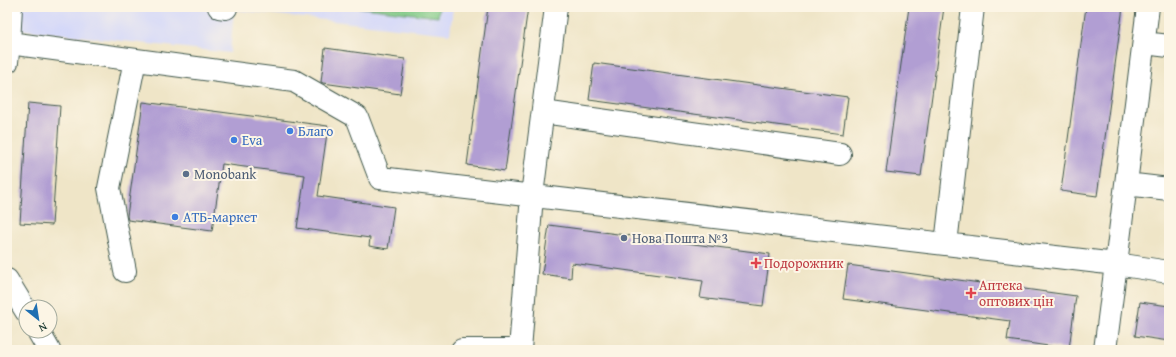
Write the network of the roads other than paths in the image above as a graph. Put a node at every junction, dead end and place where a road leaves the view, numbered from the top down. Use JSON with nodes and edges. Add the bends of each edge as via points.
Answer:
{"nodes":[{"id":1,"x":11,"y":7,"type":"edge"},
{"id":2,"x":219,"y":7,"type":"edge"},
{"id":3,"x":226,"y":7,"type":"edge"},
{"id":4,"x":556,"y":7,"type":"edge"},
{"id":5,"x":973,"y":7,"type":"edge"},
{"id":6,"x":1148,"y":7,"type":"edge"},
{"id":7,"x":1144,"y":43,"type":"junction"},
{"id":8,"x":1169,"y":46,"type":"edge"},
{"id":9,"x":8,"y":49,"type":"edge"},
{"id":10,"x":134,"y":60,"type":"junction"},
{"id":11,"x":542,"y":112,"type":"junction"},
{"id":12,"x":840,"y":154,"type":"dead end"},
{"id":13,"x":1126,"y":184,"type":"junction"},
{"id":14,"x":1169,"y":189,"type":"edge"},
{"id":15,"x":532,"y":195,"type":"junction"},
{"id":16,"x":946,"y":244,"type":"junction"},
{"id":17,"x":1116,"y":264,"type":"junction"},
{"id":18,"x":125,"y":271,"type":"dead end"},
{"id":19,"x":1169,"y":272,"type":"edge"},
{"id":20,"x":7,"y":280,"type":"edge"},
{"id":21,"x":19,"y":299,"type":"edge"},
{"id":22,"x":43,"y":339,"type":"edge"},
{"id":23,"x":49,"y":350,"type":"edge"},
{"id":24,"x":462,"y":350,"type":"edge"},
{"id":25,"x":520,"y":350,"type":"edge"},
{"id":26,"x":1105,"y":350,"type":"edge"}],
"edges":[{"from":1,"to":9,"type":"street"},
{"from":2,"to":3,"type":"street"},
{"from":4,"to":11,"type":"street"},
{"from":5,"to":16,"type":"street"},
{"from":6,"to":7,"type":"street"},
{"from":7,"to":8,"type":"street"},
{"from":7,"to":13,"type":"street"},
{"from":9,"to":10,"type":"street"},
{"from":10,"to":15,"type":"street","via":[[294,81],[357,117],[380,178]]},
{"from":10,"to":18,"type":"street","via":[[109,188]]},
{"from":11,"to":12,"type":"street"},
{"from":11,"to":15,"type":"street"},
{"from":13,"to":14,"type":"street"},
{"from":13,"to":17,"type":"street"},
{"from":15,"to":16,"type":"street"},
{"from":15,"to":25,"type":"street"},
{"from":16,"to":17,"type":"street"},
{"from":17,"to":19,"type":"street"},
{"from":17,"to":26,"type":"street"},
{"from":20,"to":21,"type":"street"},
{"from":22,"to":23,"type":"street"},
{"from":24,"to":25,"type":"street"}]}
